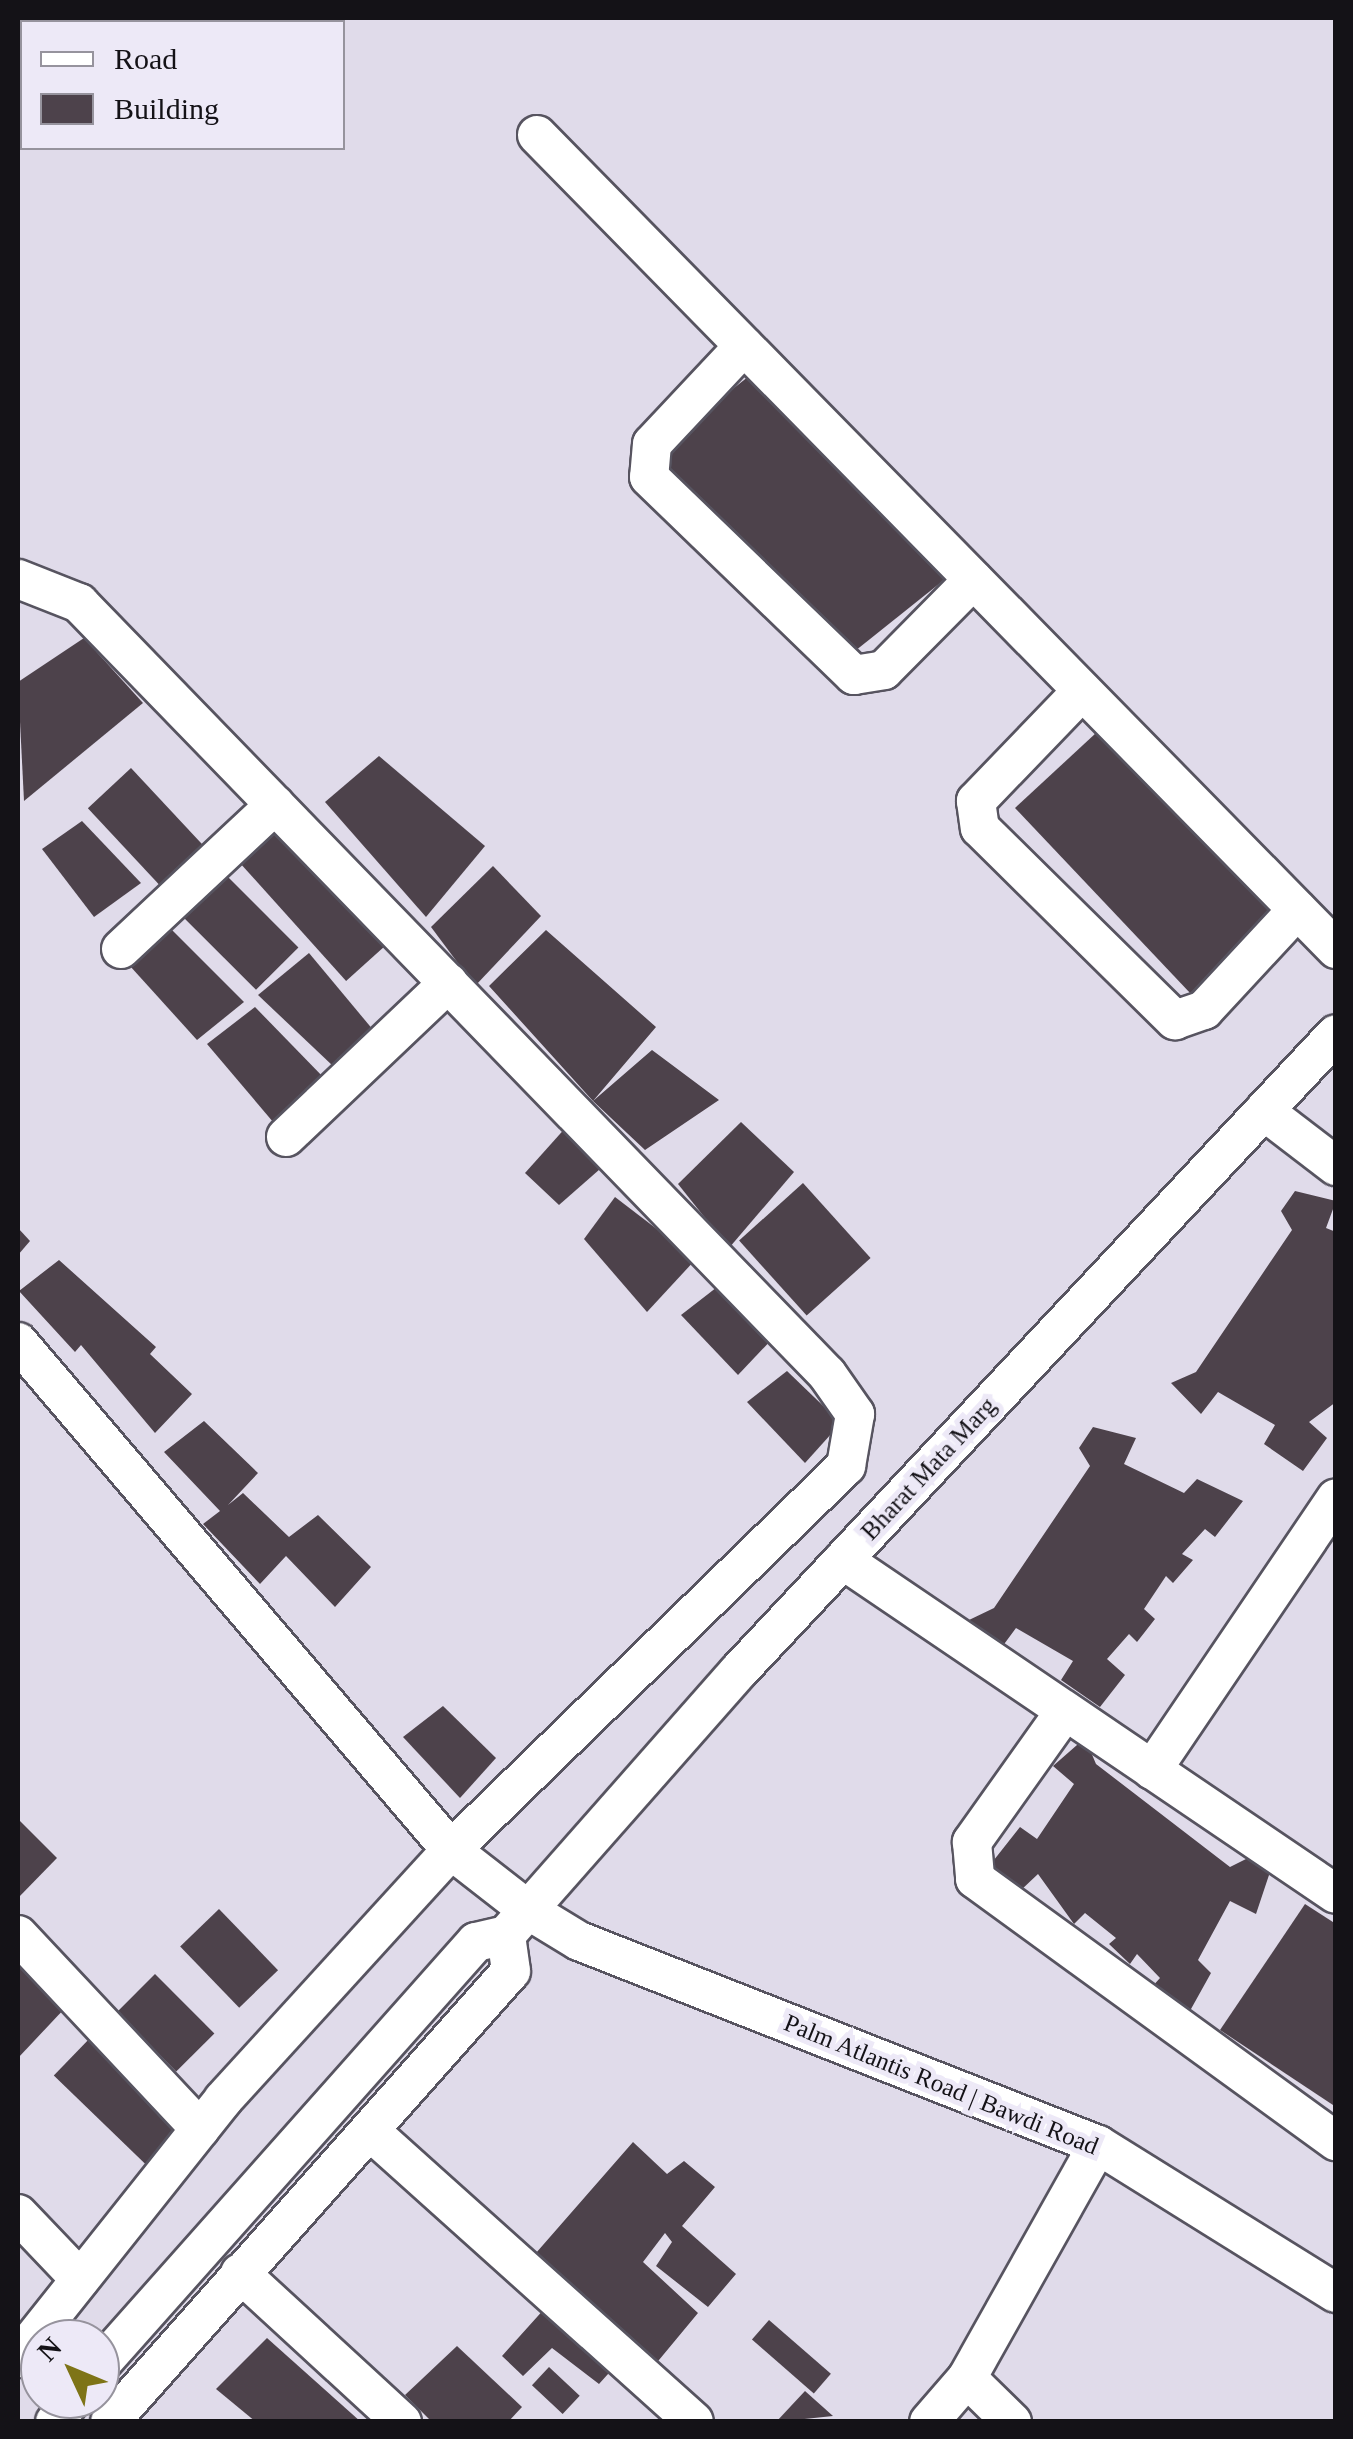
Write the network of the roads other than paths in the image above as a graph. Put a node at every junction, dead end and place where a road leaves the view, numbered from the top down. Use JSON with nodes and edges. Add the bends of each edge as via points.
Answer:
{"nodes":[{"id":1,"x":537,"y":135,"type":"dead end"},
{"id":2,"x":744,"y":346,"type":"junction"},
{"id":3,"x":18,"y":580,"type":"edge"},
{"id":4,"x":973,"y":580,"type":"junction"},
{"id":5,"x":1082,"y":691,"type":"junction"},
{"id":6,"x":275,"y":805,"type":"junction"},
{"id":7,"x":1297,"y":910,"type":"junction"},
{"id":8,"x":121,"y":949,"type":"dead end"},
{"id":9,"x":1336,"y":949,"type":"edge"},
{"id":10,"x":448,"y":983,"type":"junction"},
{"id":11,"x":1336,"y":1034,"type":"edge"},
{"id":12,"x":1264,"y":1111,"type":"junction"},
{"id":13,"x":286,"y":1137,"type":"dead end"},
{"id":14,"x":1336,"y":1166,"type":"edge"},
{"id":15,"x":18,"y":1342,"type":"edge"},
{"id":16,"x":1336,"y":1498,"type":"edge"},
{"id":17,"x":843,"y":1560,"type":"junction"},
{"id":18,"x":1065,"y":1712,"type":"junction"},
{"id":19,"x":1152,"y":1770,"type":"junction"},
{"id":20,"x":452,"y":1850,"type":"junction"},
{"id":21,"x":1336,"y":1894,"type":"edge"},
{"id":22,"x":517,"y":1922,"type":"junction"},
{"id":23,"x":18,"y":1936,"type":"edge"},
{"id":24,"x":200,"y":2130,"type":"junction"},
{"id":25,"x":370,"y":2130,"type":"junction"},
{"id":26,"x":1336,"y":2142,"type":"edge"},
{"id":27,"x":1098,"y":2145,"type":"junction"},
{"id":28,"x":18,"y":2214,"type":"edge"},
{"id":29,"x":240,"y":2273,"type":"junction"},
{"id":30,"x":80,"y":2279,"type":"junction"},
{"id":31,"x":1336,"y":2293,"type":"edge"},
{"id":32,"x":120,"y":2342,"type":"edge"},
{"id":33,"x":18,"y":2358,"type":"edge"},
{"id":34,"x":967,"y":2378,"type":"junction"},
{"id":35,"x":110,"y":2422,"type":"edge"},
{"id":36,"x":402,"y":2422,"type":"edge"},
{"id":37,"x":694,"y":2422,"type":"edge"},
{"id":38,"x":929,"y":2422,"type":"edge"},
{"id":39,"x":1012,"y":2422,"type":"edge"}],
"edges":[{"from":1,"to":2,"type":"street"},
{"from":2,"to":4,"type":"street"},
{"from":2,"to":4,"type":"street","via":[[652,444],[649,477],[854,676],[884,670]]},
{"from":3,"to":6,"type":"street","via":[[78,603]]},
{"from":4,"to":5,"type":"street"},
{"from":5,"to":7,"type":"street"},
{"from":5,"to":7,"type":"street","via":[[976,801],[980,828],[1175,1020],[1204,1010]]},
{"from":6,"to":8,"type":"street"},
{"from":6,"to":10,"type":"street"},
{"from":7,"to":9,"type":"street"},
{"from":10,"to":13,"type":"street"},
{"from":10,"to":20,"type":"street","via":[[827,1374],[855,1414],[846,1466]]},
{"from":11,"to":12,"type":"street","name":"Bharat Mata Marg"},
{"from":12,"to":14,"type":"street"},
{"from":12,"to":17,"type":"street","name":"Bharat Mata Marg"},
{"from":15,"to":20,"type":"street","name":"Palm Atlantis Road | Bawdi Road"},
{"from":16,"to":19,"type":"street"},
{"from":17,"to":18,"type":"street"},
{"from":17,"to":22,"type":"street","name":"Bharat Mata Marg"},
{"from":18,"to":19,"type":"street"},
{"from":18,"to":26,"type":"street","via":[[972,1842],[975,1879]]},
{"from":19,"to":21,"type":"street"},
{"from":20,"to":22,"type":"street","name":"Palm Atlantis Road | Bawdi Road"},
{"from":20,"to":24,"type":"street"},
{"from":22,"to":25,"type":"street","via":[[511,1971]]},
{"from":22,"to":27,"type":"street","name":"Palm Atlantis Road | Bawdi Road","via":[[579,1940]]},
{"from":22,"to":32,"type":"street","via":[[476,1942]]},
{"from":23,"to":24,"type":"street"},
{"from":24,"to":30,"type":"street"},
{"from":25,"to":29,"type":"street"},
{"from":25,"to":37,"type":"street"},
{"from":27,"to":31,"type":"street","name":"Palm Atlantis Road | Bawdi Road"},
{"from":27,"to":34,"type":"street"},
{"from":28,"to":30,"type":"street"},
{"from":29,"to":35,"type":"street"},
{"from":29,"to":36,"type":"street"},
{"from":30,"to":33,"type":"street"},
{"from":34,"to":38,"type":"street"},
{"from":34,"to":39,"type":"street"}]}
